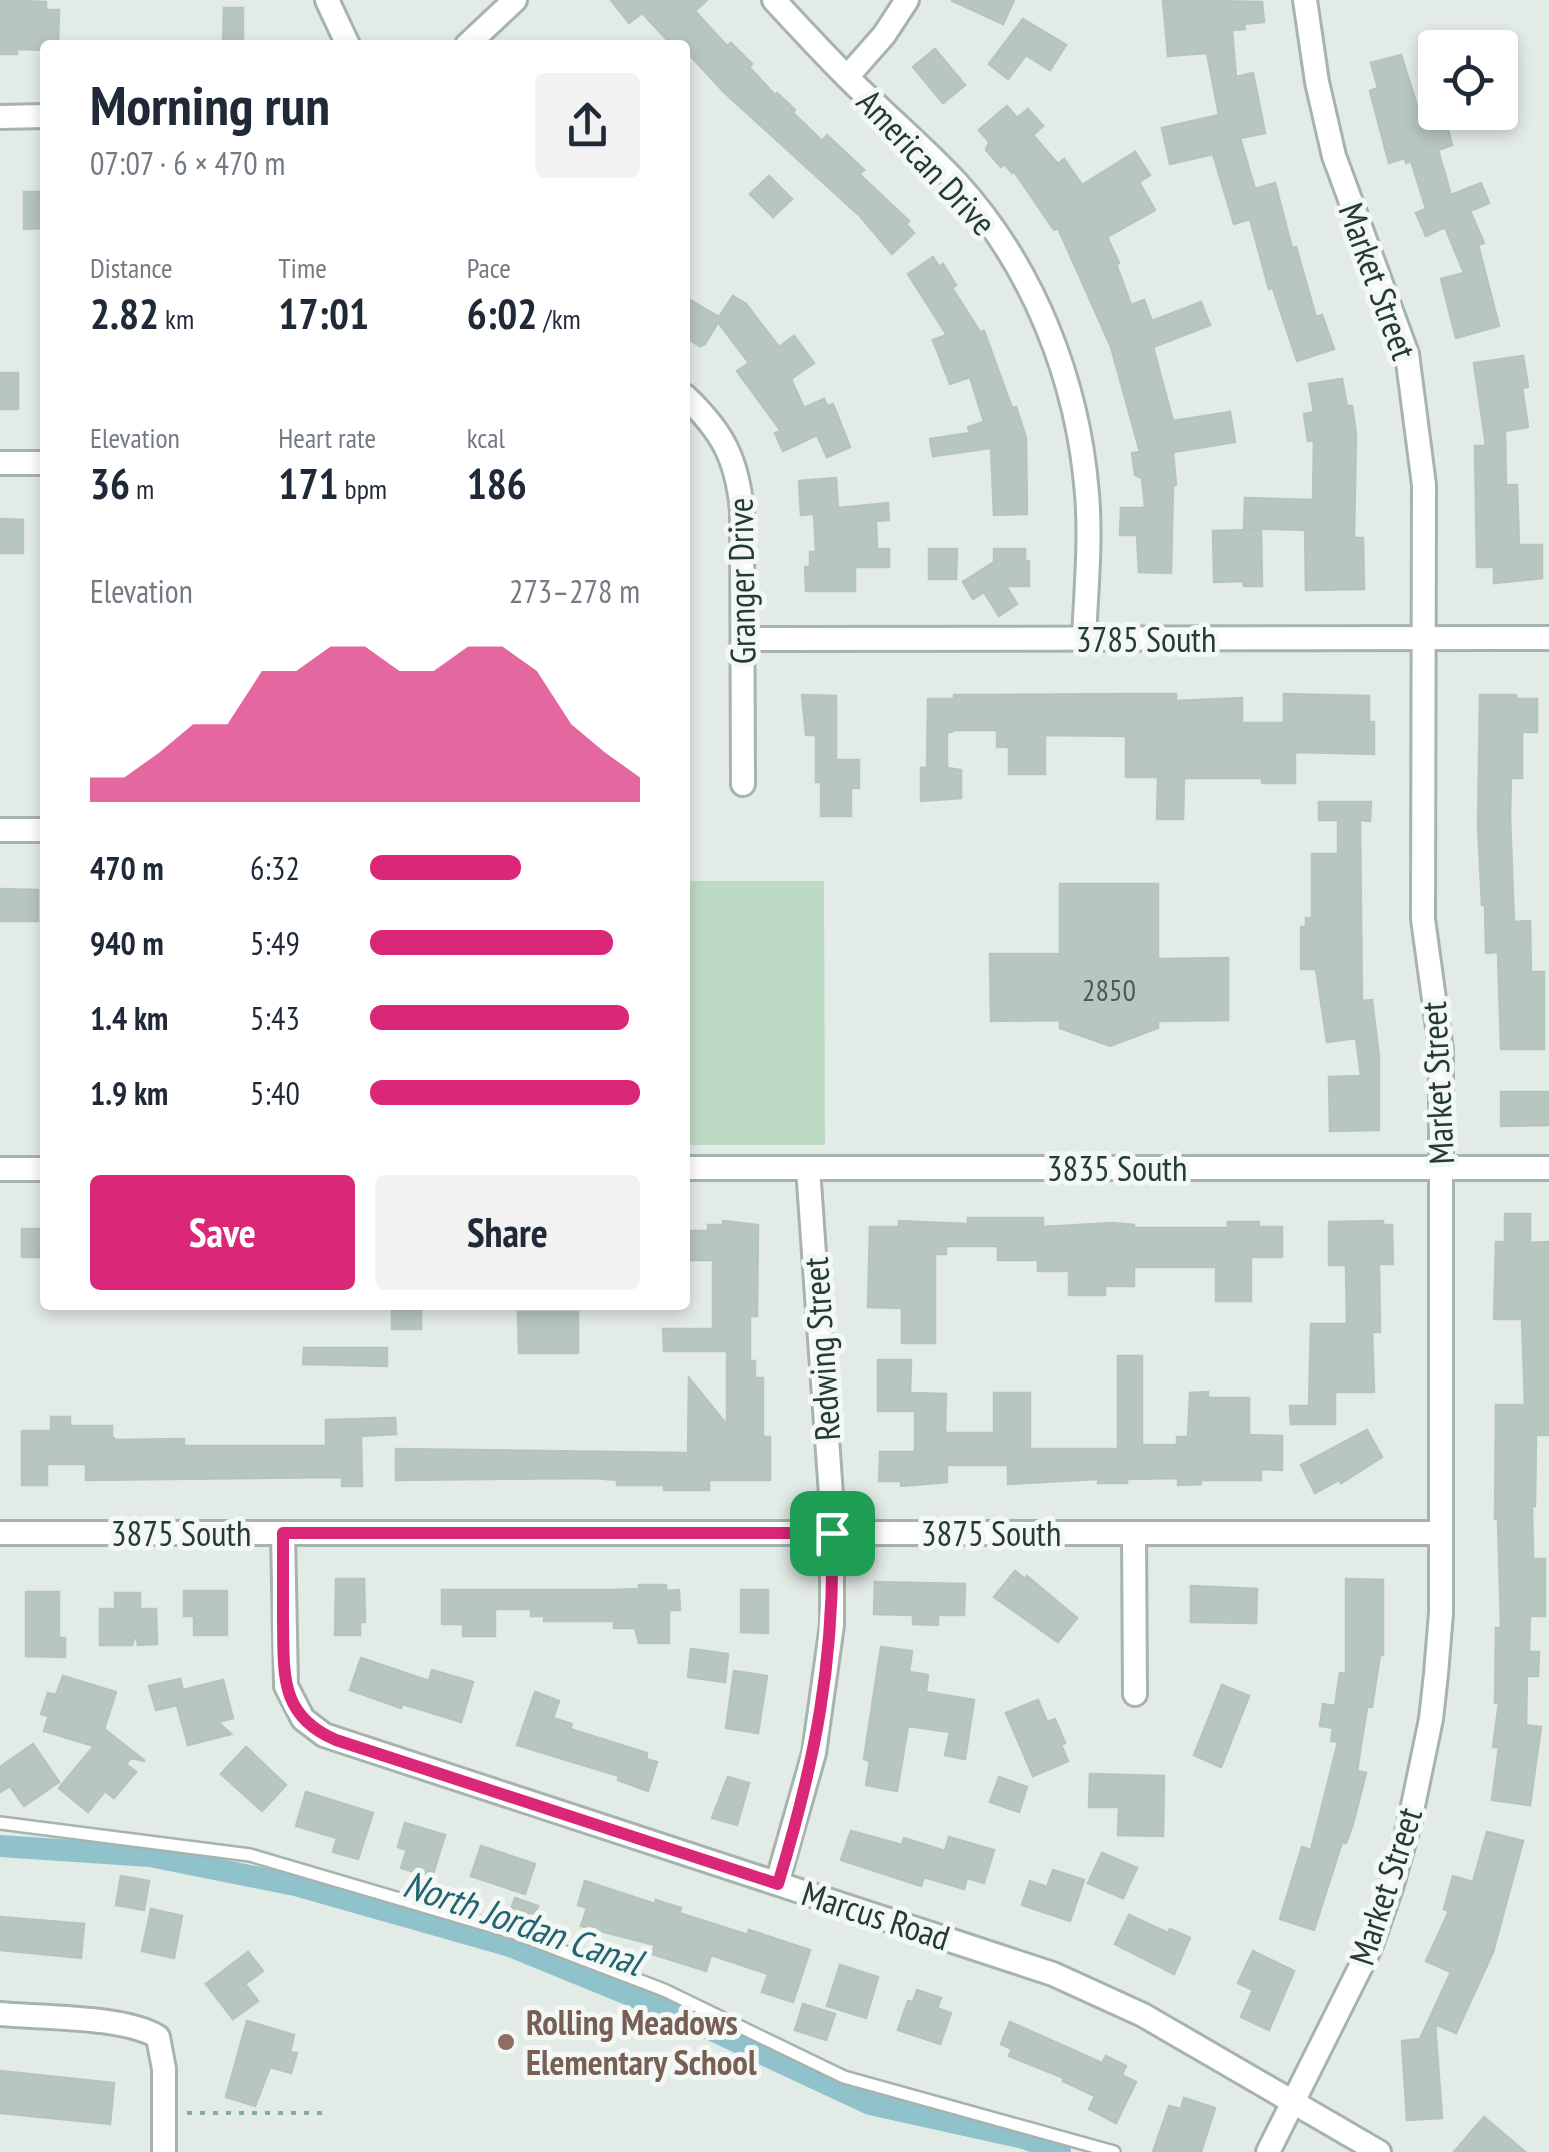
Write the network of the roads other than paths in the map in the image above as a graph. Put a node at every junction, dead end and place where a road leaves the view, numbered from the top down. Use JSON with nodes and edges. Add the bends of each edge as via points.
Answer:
{"nodes":[{"id":1,"x":327,"y":0,"type":"edge"},
{"id":2,"x":515,"y":0,"type":"edge"},
{"id":3,"x":774,"y":0,"type":"edge"},
{"id":4,"x":908,"y":0,"type":"edge"},
{"id":5,"x":1305,"y":0,"type":"edge"},
{"id":6,"x":346,"y":40,"type":"edge"},
{"id":7,"x":473,"y":40,"type":"edge"},
{"id":8,"x":847,"y":77,"type":"junction"},
{"id":9,"x":0,"y":116,"type":"edge"},
{"id":10,"x":40,"y":116,"type":"edge"},
{"id":11,"x":690,"y":401,"type":"edge"},
{"id":12,"x":0,"y":463,"type":"edge"},
{"id":13,"x":40,"y":463,"type":"edge"},
{"id":14,"x":1084,"y":638,"type":"junction"},
{"id":15,"x":1424,"y":638,"type":"junction"},
{"id":16,"x":1549,"y":638,"type":"edge"},
{"id":17,"x":743,"y":639,"type":"junction"},
{"id":18,"x":743,"y":784,"type":"dead end"},
{"id":19,"x":0,"y":830,"type":"edge"},
{"id":20,"x":40,"y":830,"type":"edge"},
{"id":21,"x":690,"y":1168,"type":"edge"},
{"id":22,"x":808,"y":1168,"type":"junction"},
{"id":23,"x":1441,"y":1168,"type":"junction"},
{"id":24,"x":1549,"y":1168,"type":"edge"},
{"id":25,"x":0,"y":1169,"type":"edge"},
{"id":26,"x":40,"y":1169,"type":"edge"},
{"id":27,"x":0,"y":1533,"type":"edge"},
{"id":28,"x":283,"y":1533,"type":"junction"},
{"id":29,"x":832,"y":1533,"type":"junction"},
{"id":30,"x":1134,"y":1533,"type":"junction"},
{"id":31,"x":1441,"y":1533,"type":"junction"},
{"id":32,"x":1134,"y":1694,"type":"dead end"},
{"id":33,"x":0,"y":1823,"type":"edge"},
{"id":34,"x":778,"y":1884,"type":"junction"},
{"id":35,"x":0,"y":2014,"type":"edge"},
{"id":36,"x":1294,"y":2102,"type":"junction"},
{"id":37,"x":164,"y":2152,"type":"edge"},
{"id":38,"x":1114,"y":2152,"type":"edge"},
{"id":39,"x":1268,"y":2152,"type":"edge"},
{"id":40,"x":1379,"y":2152,"type":"edge"}],
"edges":[{"from":1,"to":6,"type":"street"},
{"from":2,"to":7,"type":"street"},
{"from":3,"to":8,"type":"street","name":"American Drive"},
{"from":4,"to":8,"type":"street"},
{"from":5,"to":15,"type":"street","name":"Market Street","via":[[1334,156],[1407,354],[1424,485]]},
{"from":8,"to":14,"type":"street","name":"American Drive","via":[[986,219],[1055,348],[1086,482]]},
{"from":9,"to":10,"type":"street"},
{"from":11,"to":17,"type":"street","name":"Granger Drive","via":[[728,447],[739,479]]},
{"from":12,"to":13,"type":"street"},
{"from":14,"to":15,"type":"street","name":"3785 South"},
{"from":14,"to":17,"type":"street","name":"3785 South"},
{"from":15,"to":16,"type":"street","name":"3785 South"},
{"from":15,"to":23,"type":"street","name":"Market Street","via":[[1422,919],[1441,1050]]},
{"from":17,"to":18,"type":"street","name":"Granger Drive"},
{"from":19,"to":20,"type":"street"},
{"from":21,"to":22,"type":"street","name":"3835 South"},
{"from":22,"to":23,"type":"street","name":"3835 South"},
{"from":22,"to":29,"type":"street","name":"Redwing Street"},
{"from":23,"to":24,"type":"street","name":"3835 South"},
{"from":23,"to":31,"type":"street","name":"Market Street"},
{"from":25,"to":26,"type":"street"},
{"from":27,"to":28,"type":"street","name":"3875 South"},
{"from":28,"to":29,"type":"street","name":"3875 South"},
{"from":28,"to":34,"type":"street","name":"Marcus Road","via":[[284,1675],[295,1708],[313,1728]]},
{"from":29,"to":30,"type":"street","name":"3875 South"},
{"from":29,"to":34,"type":"street","name":"Redwing Street","via":[[823,1704]]},
{"from":30,"to":31,"type":"street","name":"3875 South"},
{"from":30,"to":32,"type":"street"},
{"from":31,"to":36,"type":"street","name":"Market Street","via":[[1436,1674],[1410,1826],[1370,1948]]},
{"from":33,"to":38,"type":"lane","via":[[250,1855],[514,1933],[664,1990],[844,2078]]},
{"from":34,"to":36,"type":"street","name":"Marcus Road","via":[[1068,1981],[1144,2015]]},
{"from":35,"to":37,"type":"street","via":[[124,2025],[158,2036]]},
{"from":36,"to":39,"type":"street","name":"Market Street"},
{"from":36,"to":40,"type":"street","name":"Marcus Road"}]}
